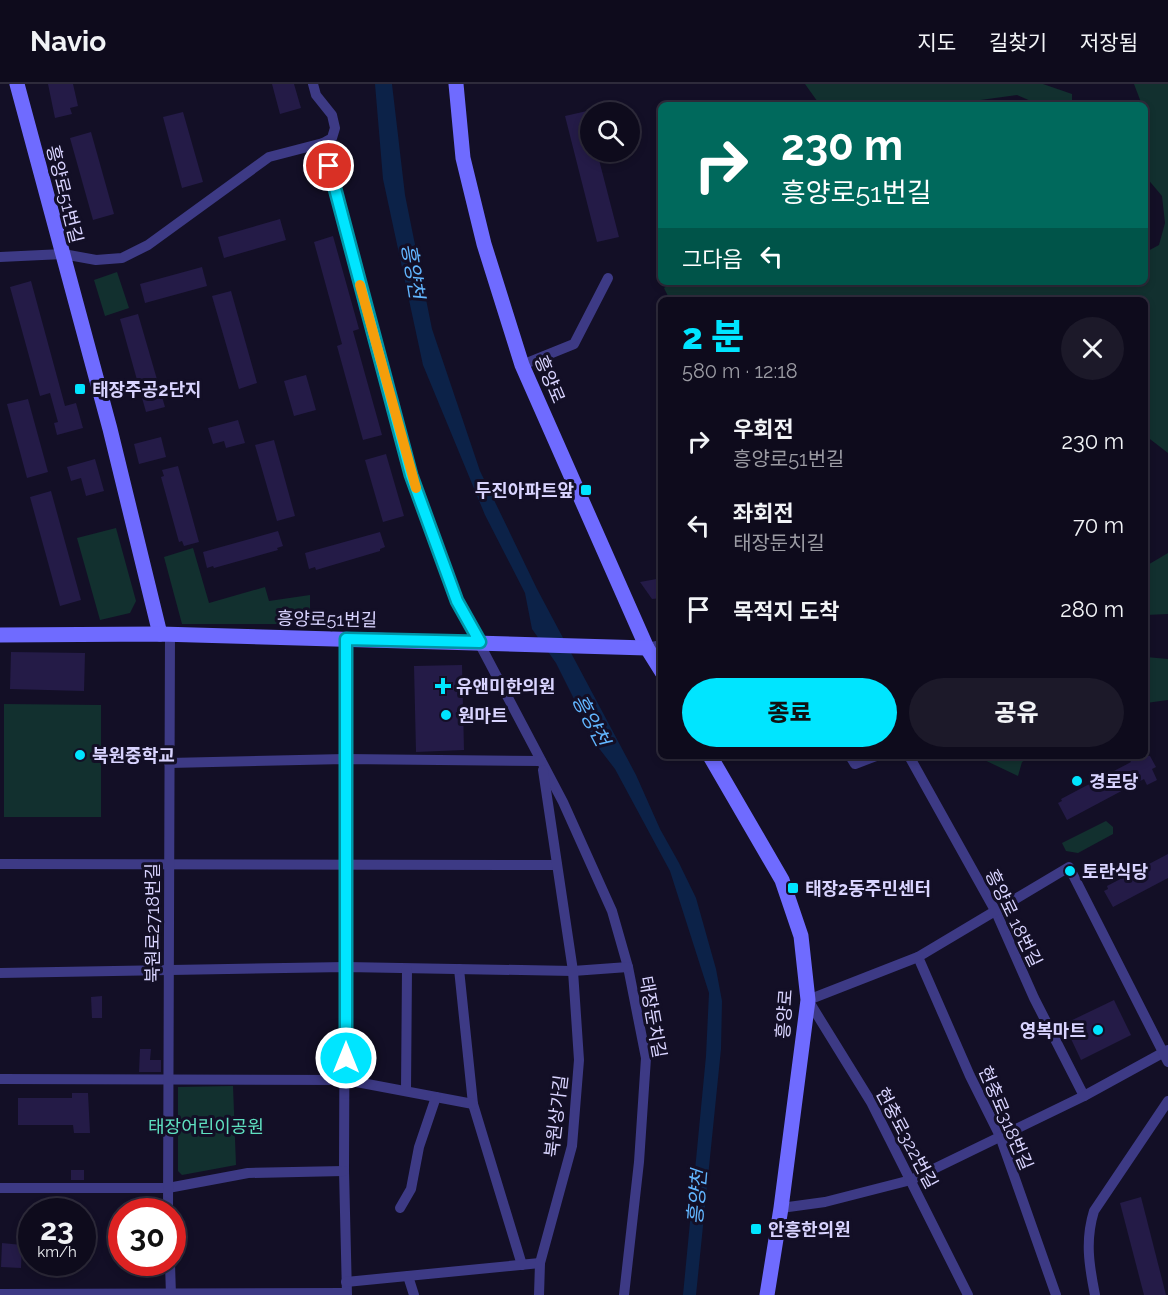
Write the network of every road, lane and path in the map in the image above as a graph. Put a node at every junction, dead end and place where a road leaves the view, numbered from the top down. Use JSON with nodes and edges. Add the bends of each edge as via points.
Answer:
{"nodes":[{"id":1,"x":17,"y":84,"type":"edge"},
{"id":2,"x":312,"y":84,"type":"edge"},
{"id":3,"x":456,"y":84,"type":"edge"},
{"id":4,"x":324,"y":143,"type":"junction"},
{"id":5,"x":63,"y":254,"type":"junction"},
{"id":6,"x":0,"y":257,"type":"edge"},
{"id":7,"x":608,"y":278,"type":"dead end"},
{"id":8,"x":522,"y":365,"type":"junction"},
{"id":9,"x":165,"y":634,"type":"junction"},
{"id":10,"x":0,"y":636,"type":"edge"},
{"id":11,"x":346,"y":639,"type":"junction"},
{"id":12,"x":487,"y":642,"type":"junction"},
{"id":13,"x":655,"y":646,"type":"edge"},
{"id":14,"x":345,"y":759,"type":"junction"},
{"id":15,"x":712,"y":759,"type":"edge"},
{"id":16,"x":852,"y":759,"type":"edge"},
{"id":17,"x":868,"y":759,"type":"edge"},
{"id":18,"x":911,"y":759,"type":"edge"},
{"id":19,"x":541,"y":761,"type":"junction"},
{"id":20,"x":169,"y":763,"type":"junction"},
{"id":21,"x":0,"y":864,"type":"edge"},
{"id":22,"x":168,"y":864,"type":"junction"},
{"id":23,"x":346,"y":865,"type":"junction"},
{"id":24,"x":556,"y":865,"type":"junction"},
{"id":25,"x":996,"y":912,"type":"junction"},
{"id":26,"x":918,"y":957,"type":"junction"},
{"id":27,"x":346,"y":967,"type":"junction"},
{"id":28,"x":628,"y":967,"type":"junction"},
{"id":29,"x":407,"y":969,"type":"junction"},
{"id":30,"x":459,"y":969,"type":"junction"},
{"id":31,"x":169,"y":971,"type":"junction"},
{"id":32,"x":573,"y":971,"type":"junction"},
{"id":33,"x":0,"y":973,"type":"edge"},
{"id":34,"x":808,"y":1000,"type":"junction"},
{"id":35,"x":1167,"y":1055,"type":"edge"},
{"id":36,"x":0,"y":1079,"type":"edge"},
{"id":37,"x":346,"y":1080,"type":"junction"},
{"id":38,"x":170,"y":1081,"type":"junction"},
{"id":39,"x":406,"y":1091,"type":"junction"},
{"id":40,"x":1084,"y":1096,"type":"junction"},
{"id":41,"x":436,"y":1097,"type":"junction"},
{"id":42,"x":1168,"y":1101,"type":"edge"},
{"id":43,"x":473,"y":1104,"type":"junction"},
{"id":44,"x":1000,"y":1136,"type":"junction"},
{"id":45,"x":344,"y":1171,"type":"junction"},
{"id":46,"x":911,"y":1180,"type":"junction"},
{"id":47,"x":0,"y":1188,"type":"edge"},
{"id":48,"x":168,"y":1188,"type":"junction"},
{"id":49,"x":168,"y":1198,"type":"edge"},
{"id":50,"x":400,"y":1208,"type":"dead end"},
{"id":51,"x":781,"y":1208,"type":"junction"},
{"id":52,"x":540,"y":1263,"type":"junction"},
{"id":53,"x":522,"y":1265,"type":"junction"},
{"id":54,"x":170,"y":1276,"type":"edge"},
{"id":55,"x":408,"y":1276,"type":"junction"},
{"id":56,"x":346,"y":1290,"type":"edge"},
{"id":57,"x":0,"y":1294,"type":"edge"},
{"id":58,"x":258,"y":1294,"type":"edge"},
{"id":59,"x":171,"y":1295,"type":"edge"},
{"id":60,"x":414,"y":1295,"type":"edge"},
{"id":61,"x":538,"y":1295,"type":"edge"},
{"id":62,"x":624,"y":1295,"type":"edge"},
{"id":63,"x":767,"y":1295,"type":"edge"},
{"id":64,"x":968,"y":1295,"type":"edge"},
{"id":65,"x":1056,"y":1295,"type":"edge"},
{"id":66,"x":1095,"y":1295,"type":"edge"}],
"edges":[{"from":1,"to":5,"type":"street","name":"흥양로51번길"},
{"from":2,"to":4,"type":"street","via":[[332,115],[335,128],[332,138]]},
{"from":3,"to":8,"type":"street","name":"흥양로","via":[[462,158]]},
{"from":4,"to":5,"type":"street","via":[[269,157],[148,245],[122,258],[96,260]]},
{"from":4,"to":12,"type":"street","name":"태장둔치길","via":[[411,475],[457,601]]},
{"from":5,"to":6,"type":"street","name":"흥양로51번길"},
{"from":5,"to":9,"type":"street"},
{"from":7,"to":8,"type":"street","via":[[574,344]]},
{"from":8,"to":13,"type":"street","name":"흥양로"},
{"from":9,"to":10,"type":"street","name":"흥양로51번길"},
{"from":9,"to":11,"type":"street","name":"흥양로51번길"},
{"from":9,"to":20,"type":"street","name":"북원로2718번길"},
{"from":11,"to":12,"type":"street","name":"흥양로51번길"},
{"from":11,"to":14,"type":"street"},
{"from":12,"to":13,"type":"street","name":"흥양로51번길"},
{"from":12,"to":19,"type":"street","name":"태장둔치길"},
{"from":14,"to":19,"type":"street"},
{"from":14,"to":20,"type":"street"},
{"from":14,"to":23,"type":"street"},
{"from":15,"to":34,"type":"street","name":"흥양로","via":[[782,880],[801,936]]},
{"from":16,"to":17,"type":"street","via":[[855,764]]},
{"from":18,"to":25,"type":"street","name":"흥양로 18번길"},
{"from":19,"to":24,"type":"street","name":"북원상가길"},
{"from":19,"to":28,"type":"street","name":"태장둔치길","via":[[612,911]]},
{"from":20,"to":22,"type":"street","name":"북원로2718번길"},
{"from":21,"to":22,"type":"street"},
{"from":22,"to":23,"type":"street"},
{"from":22,"to":31,"type":"street","name":"북원로2718번길"},
{"from":23,"to":24,"type":"street"},
{"from":23,"to":27,"type":"street"},
{"from":24,"to":32,"type":"street","name":"북원상가길"},
{"from":25,"to":26,"type":"street"},
{"from":25,"to":35,"type":"street","via":[[1069,867]]},
{"from":25,"to":40,"type":"street","name":"흥양로 18번길"},
{"from":26,"to":34,"type":"street"},
{"from":26,"to":44,"type":"street","name":"현충로318번길"},
{"from":27,"to":29,"type":"street"},
{"from":27,"to":31,"type":"street"},
{"from":27,"to":37,"type":"street"},
{"from":28,"to":32,"type":"street"},
{"from":28,"to":62,"type":"street","name":"태장둔치길","via":[[646,1058]]},
{"from":29,"to":30,"type":"street"},
{"from":29,"to":39,"type":"street"},
{"from":30,"to":32,"type":"street"},
{"from":30,"to":43,"type":"street"},
{"from":31,"to":33,"type":"street"},
{"from":31,"to":38,"type":"street","name":"북원로2718번길"},
{"from":32,"to":52,"type":"street","name":"북원상가길","via":[[579,1060],[572,1146]]},
{"from":34,"to":46,"type":"street","name":"현충로322번길","via":[[871,1102]]},
{"from":34,"to":51,"type":"street","name":"흥양로"},
{"from":35,"to":40,"type":"street"},
{"from":36,"to":38,"type":"street"},
{"from":37,"to":38,"type":"street"},
{"from":37,"to":39,"type":"street"},
{"from":37,"to":45,"type":"street"},
{"from":38,"to":48,"type":"street","name":"북원로2718번길"},
{"from":39,"to":41,"type":"street"},
{"from":40,"to":44,"type":"street"},
{"from":41,"to":43,"type":"street"},
{"from":41,"to":50,"type":"street","via":[[419,1147],[411,1189]]},
{"from":42,"to":66,"type":"street","via":[[1094,1211],[1088,1249]]},
{"from":43,"to":53,"type":"street"},
{"from":44,"to":46,"type":"street"},
{"from":44,"to":65,"type":"street","name":"현충로318번길"},
{"from":45,"to":48,"type":"street","via":[[248,1173]]},
{"from":45,"to":56,"type":"street"},
{"from":46,"to":51,"type":"street","via":[[825,1202]]},
{"from":46,"to":64,"type":"street","name":"현충로322번길"},
{"from":47,"to":48,"type":"street"},
{"from":48,"to":49,"type":"street","name":"북원로2718번길"},
{"from":51,"to":63,"type":"street","name":"흥양로"},
{"from":52,"to":53,"type":"street"},
{"from":52,"to":61,"type":"street","name":"북원상가길"},
{"from":53,"to":55,"type":"street"},
{"from":54,"to":59,"type":"street"},
{"from":55,"to":56,"type":"street"},
{"from":55,"to":60,"type":"street"},
{"from":56,"to":58,"type":"street"},
{"from":57,"to":59,"type":"street"},
{"from":58,"to":59,"type":"street"}]}
